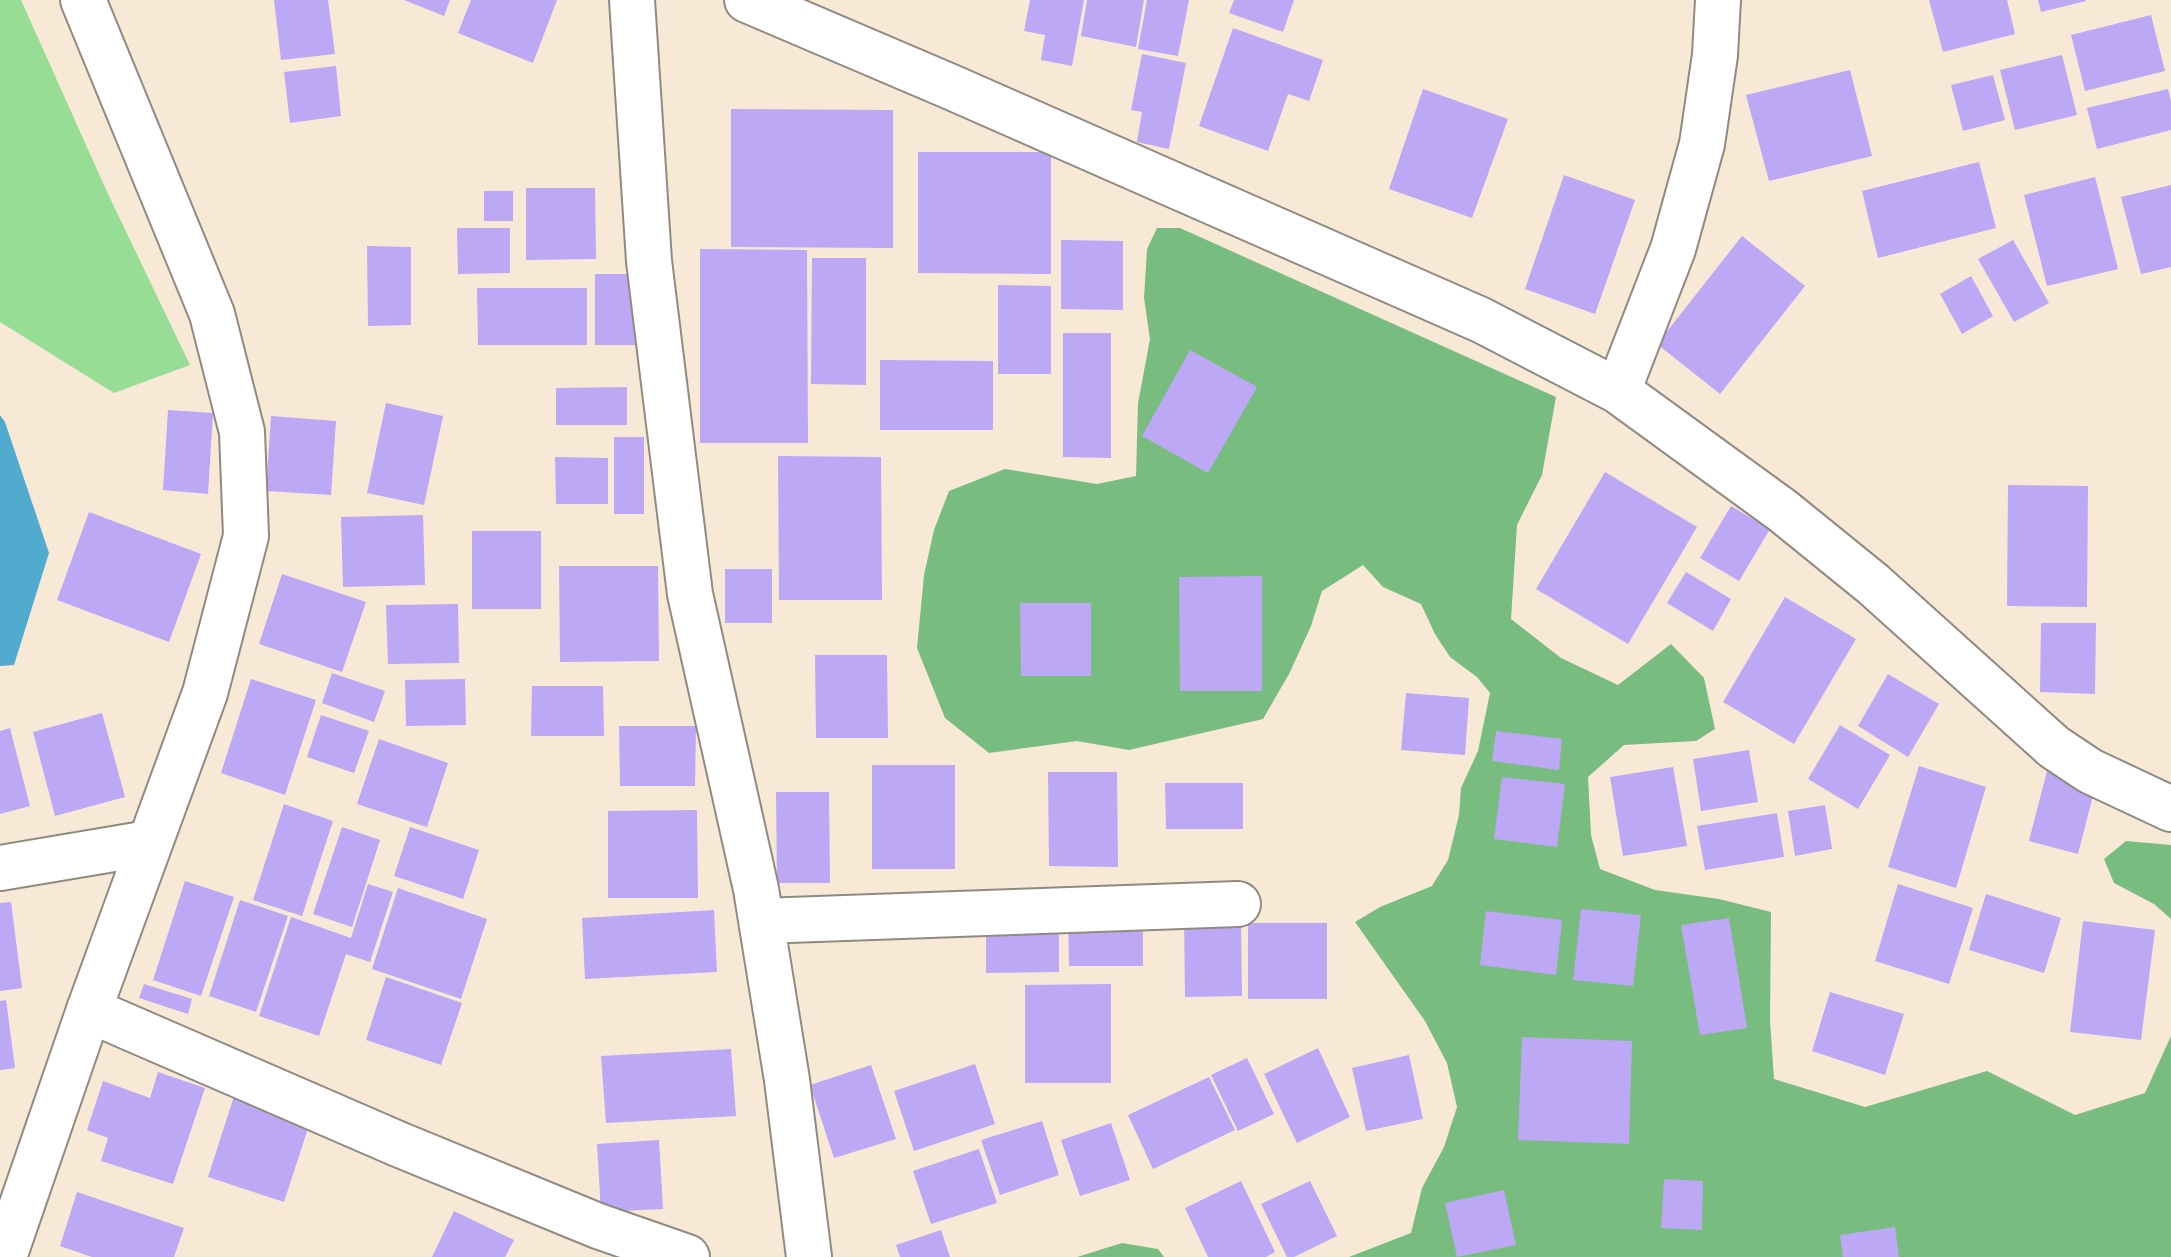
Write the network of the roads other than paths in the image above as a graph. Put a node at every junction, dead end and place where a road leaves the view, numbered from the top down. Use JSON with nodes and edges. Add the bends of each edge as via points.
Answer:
{"nodes":[{"id":1,"x":83,"y":0,"type":"edge"},
{"id":2,"x":632,"y":0,"type":"edge"},
{"id":3,"x":747,"y":0,"type":"edge"},
{"id":4,"x":1718,"y":0,"type":"edge"},
{"id":5,"x":1618,"y":391,"type":"junction"},
{"id":6,"x":2171,"y":809,"type":"edge"},
{"id":7,"x":149,"y":843,"type":"junction"},
{"id":8,"x":0,"y":868,"type":"edge"},
{"id":9,"x":1238,"y":904,"type":"dead end"},
{"id":10,"x":761,"y":921,"type":"junction"},
{"id":11,"x":89,"y":1010,"type":"junction"},
{"id":12,"x":4,"y":1257,"type":"edge"},
{"id":13,"x":687,"y":1257,"type":"edge"},
{"id":14,"x":809,"y":1257,"type":"edge"}],
"edges":[{"from":1,"to":7,"type":"street","via":[[212,314],[242,432],[246,536],[205,693]]},
{"from":2,"to":10,"type":"street","via":[[649,261],[690,594]]},
{"from":3,"to":5,"type":"street","via":[[1481,320]]},
{"from":4,"to":5,"type":"street","via":[[1702,144],[1673,249]]},
{"from":5,"to":6,"type":"street","via":[[1873,584],[2054,747],[2090,771]]},
{"from":7,"to":8,"type":"street"},
{"from":7,"to":11,"type":"street"},
{"from":9,"to":10,"type":"street"},
{"from":10,"to":14,"type":"street"},
{"from":11,"to":12,"type":"street"},
{"from":11,"to":13,"type":"street","via":[[398,1144]]}]}
